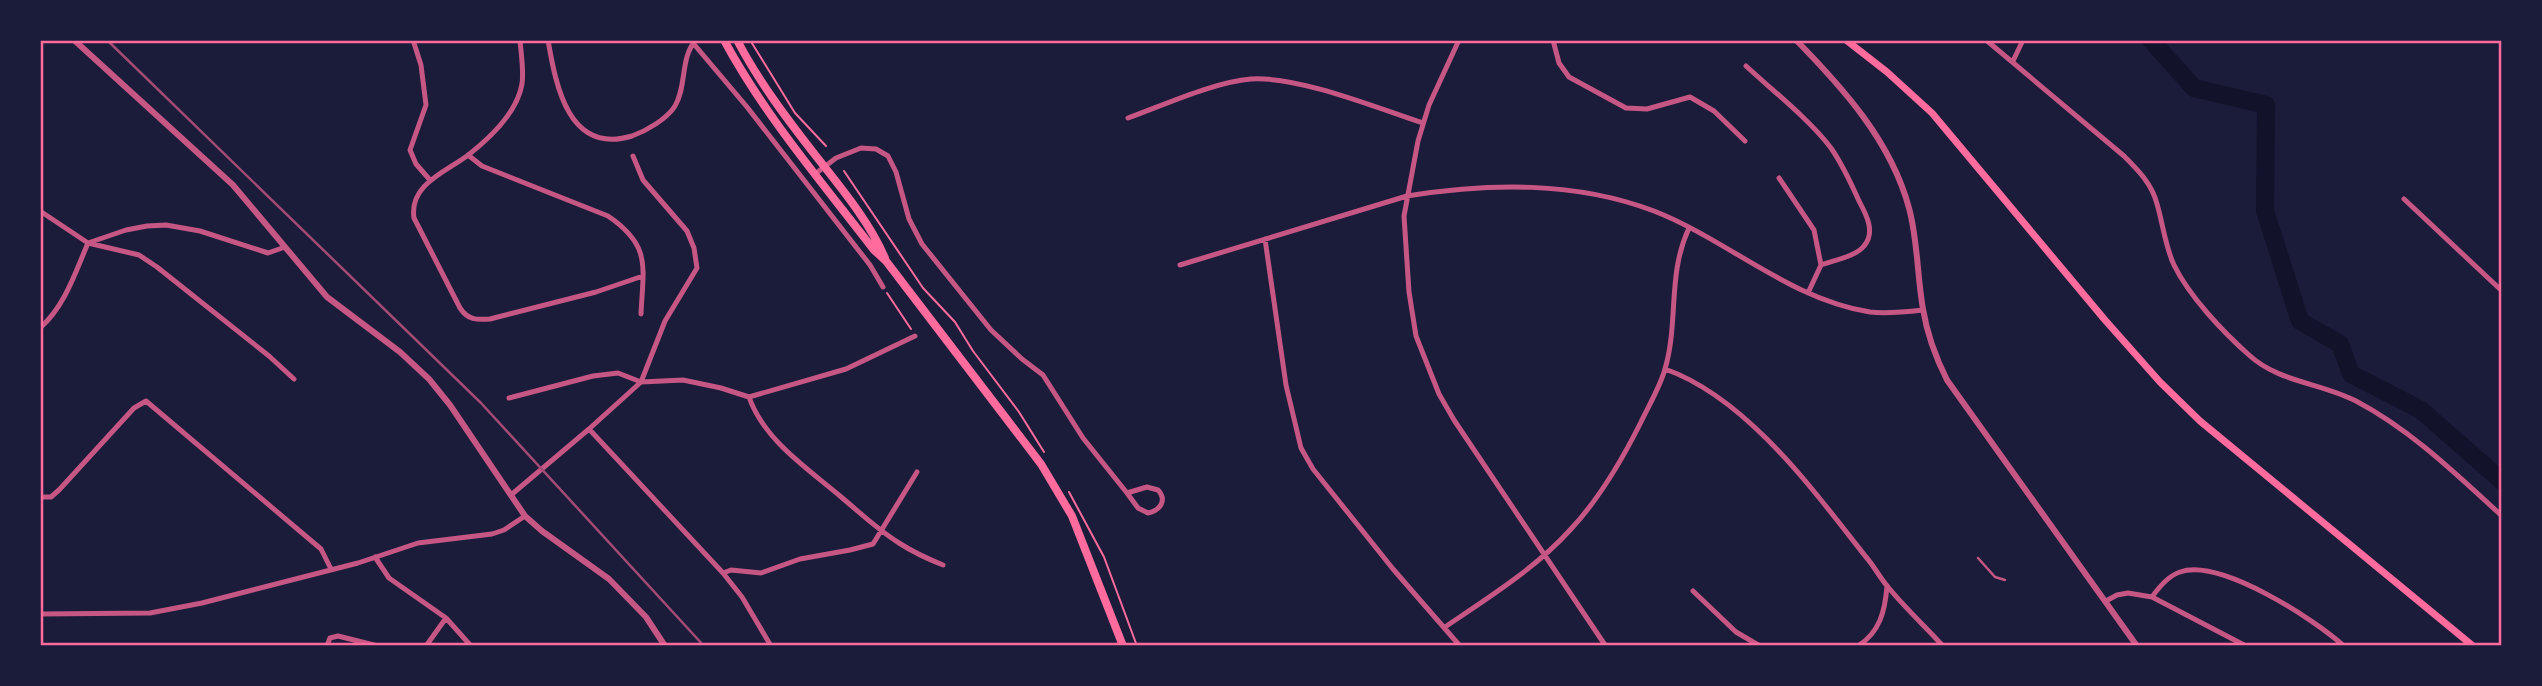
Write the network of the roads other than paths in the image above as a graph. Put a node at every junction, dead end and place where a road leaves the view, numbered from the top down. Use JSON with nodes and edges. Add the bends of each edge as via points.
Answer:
{"nodes":[{"id":1,"x":74,"y":40,"type":"edge"},
{"id":2,"x":413,"y":40,"type":"edge"},
{"id":3,"x":520,"y":40,"type":"edge"},
{"id":4,"x":548,"y":40,"type":"edge"},
{"id":5,"x":724,"y":40,"type":"edge"},
{"id":6,"x":737,"y":40,"type":"edge"},
{"id":7,"x":1459,"y":40,"type":"edge"},
{"id":8,"x":1553,"y":40,"type":"edge"},
{"id":9,"x":1796,"y":40,"type":"edge"},
{"id":10,"x":1846,"y":40,"type":"edge"},
{"id":11,"x":1986,"y":40,"type":"edge"},
{"id":12,"x":2023,"y":40,"type":"edge"},
{"id":13,"x":694,"y":42,"type":"edge"},
{"id":14,"x":2013,"y":61,"type":"junction"},
{"id":15,"x":1746,"y":65,"type":"dead end"},
{"id":16,"x":1128,"y":118,"type":"dead end"},
{"id":17,"x":1423,"y":123,"type":"junction"},
{"id":18,"x":1745,"y":141,"type":"dead end"},
{"id":19,"x":468,"y":155,"type":"junction"},
{"id":20,"x":633,"y":156,"type":"dead end"},
{"id":21,"x":824,"y":167,"type":"junction"},
{"id":22,"x":816,"y":174,"type":"junction"},
{"id":23,"x":1779,"y":178,"type":"dead end"},
{"id":24,"x":430,"y":180,"type":"junction"},
{"id":25,"x":1407,"y":196,"type":"junction"},
{"id":26,"x":2404,"y":199,"type":"dead end"},
{"id":27,"x":40,"y":211,"type":"edge"},
{"id":28,"x":1689,"y":228,"type":"junction"},
{"id":29,"x":1265,"y":239,"type":"junction"},
{"id":30,"x":88,"y":243,"type":"junction"},
{"id":31,"x":285,"y":247,"type":"junction"},
{"id":32,"x":886,"y":261,"type":"junction"},
{"id":33,"x":1180,"y":265,"type":"dead end"},
{"id":34,"x":1821,"y":265,"type":"junction"},
{"id":35,"x":643,"y":276,"type":"junction"},
{"id":36,"x":883,"y":287,"type":"road end"},
{"id":37,"x":2502,"y":291,"type":"edge"},
{"id":38,"x":1808,"y":293,"type":"junction"},
{"id":39,"x":1923,"y":310,"type":"junction"},
{"id":40,"x":641,"y":314,"type":"dead end"},
{"id":41,"x":40,"y":328,"type":"edge"},
{"id":42,"x":915,"y":336,"type":"road end"},
{"id":43,"x":1665,"y":369,"type":"junction"},
{"id":44,"x":294,"y":379,"type":"dead end"},
{"id":45,"x":641,"y":382,"type":"junction"},
{"id":46,"x":749,"y":397,"type":"junction"},
{"id":47,"x":509,"y":398,"type":"dead end"},
{"id":48,"x":589,"y":429,"type":"junction"},
{"id":49,"x":917,"y":472,"type":"dead end"},
{"id":50,"x":1127,"y":493,"type":"junction"},
{"id":51,"x":511,"y":495,"type":"junction"},
{"id":52,"x":40,"y":497,"type":"edge"},
{"id":53,"x":525,"y":516,"type":"junction"},
{"id":54,"x":2502,"y":516,"type":"edge"},
{"id":55,"x":880,"y":530,"type":"junction"},
{"id":56,"x":1546,"y":554,"type":"junction"},
{"id":57,"x":375,"y":557,"type":"junction"},
{"id":58,"x":1978,"y":558,"type":"dead end"},
{"id":59,"x":943,"y":565,"type":"dead end"},
{"id":60,"x":331,"y":569,"type":"junction"},
{"id":61,"x":723,"y":573,"type":"junction"},
{"id":62,"x":2005,"y":580,"type":"dead end"},
{"id":63,"x":1887,"y":586,"type":"junction"},
{"id":64,"x":1693,"y":591,"type":"dead end"},
{"id":65,"x":2152,"y":597,"type":"junction"},
{"id":66,"x":2106,"y":601,"type":"junction"},
{"id":67,"x":40,"y":614,"type":"edge"},
{"id":68,"x":446,"y":618,"type":"junction"},
{"id":69,"x":1445,"y":627,"type":"junction"},
{"id":70,"x":1605,"y":645,"type":"edge"},
{"id":71,"x":327,"y":646,"type":"edge"},
{"id":72,"x":378,"y":646,"type":"edge"},
{"id":73,"x":426,"y":646,"type":"edge"},
{"id":74,"x":471,"y":646,"type":"edge"},
{"id":75,"x":665,"y":646,"type":"edge"},
{"id":76,"x":771,"y":646,"type":"edge"},
{"id":77,"x":1123,"y":646,"type":"edge"},
{"id":78,"x":1460,"y":646,"type":"edge"},
{"id":79,"x":1760,"y":646,"type":"edge"},
{"id":80,"x":1858,"y":646,"type":"edge"},
{"id":81,"x":1942,"y":646,"type":"edge"},
{"id":82,"x":2137,"y":646,"type":"edge"},
{"id":83,"x":2246,"y":646,"type":"edge"},
{"id":84,"x":2344,"y":646,"type":"edge"},
{"id":85,"x":2473,"y":646,"type":"edge"}],
"edges":[{"from":1,"to":31,"type":"street","via":[[233,185]]},
{"from":2,"to":24,"type":"street","via":[[426,105],[410,150]]},
{"from":3,"to":19,"type":"street","via":[[522,85],[509,115]]},
{"from":4,"to":13,"type":"street","via":[[570,114],[580,128],[610,141],[638,134],[674,108]]},
{"from":5,"to":22,"type":"main road","via":[[758,99]]},
{"from":6,"to":21,"type":"main road","via":[[777,105]]},
{"from":7,"to":17,"type":"street"},
{"from":8,"to":18,"type":"street","via":[[1563,71],[1600,96],[1626,108],[1647,109],[1690,97],[1714,111]]},
{"from":9,"to":39,"type":"street","via":[[1851,100],[1890,160],[1909,208]]},
{"from":10,"to":85,"type":"main road","via":[[1940,120],[2105,320],[2190,411]]},
{"from":11,"to":14,"type":"street"},
{"from":12,"to":14,"type":"street"},
{"from":13,"to":36,"type":"street"},
{"from":14,"to":54,"type":"street","via":[[2140,173],[2157,202],[2167,246],[2183,281],[2251,357],[2276,373],[2331,389],[2375,412],[2431,452]]},
{"from":15,"to":34,"type":"street","via":[[1829,145],[1867,218],[1869,239],[1863,248]]},
{"from":16,"to":17,"type":"street","via":[[1250,79],[1306,86]]},
{"from":17,"to":25,"type":"street"},
{"from":19,"to":24,"type":"street"},
{"from":19,"to":35,"type":"street","via":[[482,166],[608,216],[624,227],[644,259]]},
{"from":20,"to":45,"type":"street","via":[[648,187],[687,231],[697,260],[693,277],[665,321]]},
{"from":21,"to":22,"type":"street"},
{"from":21,"to":32,"type":"main road","via":[[879,244]]},
{"from":21,"to":50,"type":"street","via":[[861,148],[888,156],[922,244],[991,330],[1043,375],[1083,438]]},
{"from":22,"to":32,"type":"main road"},
{"from":23,"to":34,"type":"street","via":[[1814,230]]},
{"from":24,"to":35,"type":"street","via":[[415,200],[414,218],[468,317],[490,319],[521,312]]},
{"from":25,"to":28,"type":"street","via":[[1493,188],[1576,189],[1637,205]]},
{"from":25,"to":29,"type":"street"},
{"from":25,"to":56,"type":"street","via":[[1404,216],[1410,302],[1416,336],[1432,378],[1454,420]]},
{"from":26,"to":37,"type":"street"},
{"from":27,"to":30,"type":"street"},
{"from":28,"to":38,"type":"street"},
{"from":28,"to":43,"type":"street","via":[[1677,262]]},
{"from":29,"to":33,"type":"street"},
{"from":29,"to":69,"type":"street","via":[[1286,385],[1301,448],[1312,469]]},
{"from":30,"to":31,"type":"street","via":[[126,230],[166,225],[268,253]]},
{"from":30,"to":41,"type":"street","via":[[62,302]]},
{"from":30,"to":44,"type":"street","via":[[139,255]]},
{"from":31,"to":51,"type":"street","via":[[334,304],[400,352],[434,384]]},
{"from":32,"to":77,"type":"main road","via":[[1041,464],[1072,516]]},
{"from":34,"to":38,"type":"street"},
{"from":35,"to":40,"type":"street"},
{"from":38,"to":39,"type":"street","via":[[1870,312]]},
{"from":39,"to":66,"type":"street","via":[[1947,380]]},
{"from":42,"to":46,"type":"street","via":[[846,369]]},
{"from":43,"to":56,"type":"street","via":[[1607,484]]},
{"from":43,"to":63,"type":"street","via":[[1699,383],[1764,438]]},
{"from":45,"to":46,"type":"street","via":[[683,380]]},
{"from":45,"to":47,"type":"street","via":[[618,373],[593,376]]},
{"from":45,"to":48,"type":"street"},
{"from":46,"to":55,"type":"street","via":[[769,432]]},
{"from":48,"to":51,"type":"street"},
{"from":48,"to":61,"type":"street"},
{"from":49,"to":55,"type":"street"},
{"from":50,"to":50,"type":"street","via":[[1142,511],[1155,511],[1162,504],[1161,494],[1153,488]]},
{"from":51,"to":53,"type":"street"},
{"from":52,"to":60,"type":"street","via":[[51,498],[134,408],[146,401],[321,549]]},
{"from":53,"to":57,"type":"street","via":[[492,534],[418,544]]},
{"from":53,"to":75,"type":"street","via":[[609,579],[646,617]]},
{"from":55,"to":59,"type":"street"},
{"from":55,"to":61,"type":"street","via":[[870,545],[793,561],[761,573]]},
{"from":56,"to":69,"type":"street"},
{"from":56,"to":70,"type":"street"},
{"from":57,"to":60,"type":"street"},
{"from":57,"to":68,"type":"street","via":[[389,578]]},
{"from":58,"to":62,"type":"lane","via":[[1995,577]]},
{"from":60,"to":67,"type":"street","via":[[150,613]]},
{"from":61,"to":76,"type":"street","via":[[743,597]]},
{"from":63,"to":80,"type":"street","via":[[1877,628]]},
{"from":63,"to":81,"type":"street"},
{"from":64,"to":79,"type":"street","via":[[1736,632]]},
{"from":65,"to":66,"type":"street","via":[[2128,593]]},
{"from":65,"to":83,"type":"street"},
{"from":65,"to":84,"type":"street","via":[[2180,572],[2210,570],[2298,612]]},
{"from":66,"to":82,"type":"street"},
{"from":68,"to":73,"type":"street"},
{"from":68,"to":74,"type":"street"},
{"from":69,"to":78,"type":"street"},
{"from":71,"to":72,"type":"street","via":[[330,638],[338,636]]}]}
